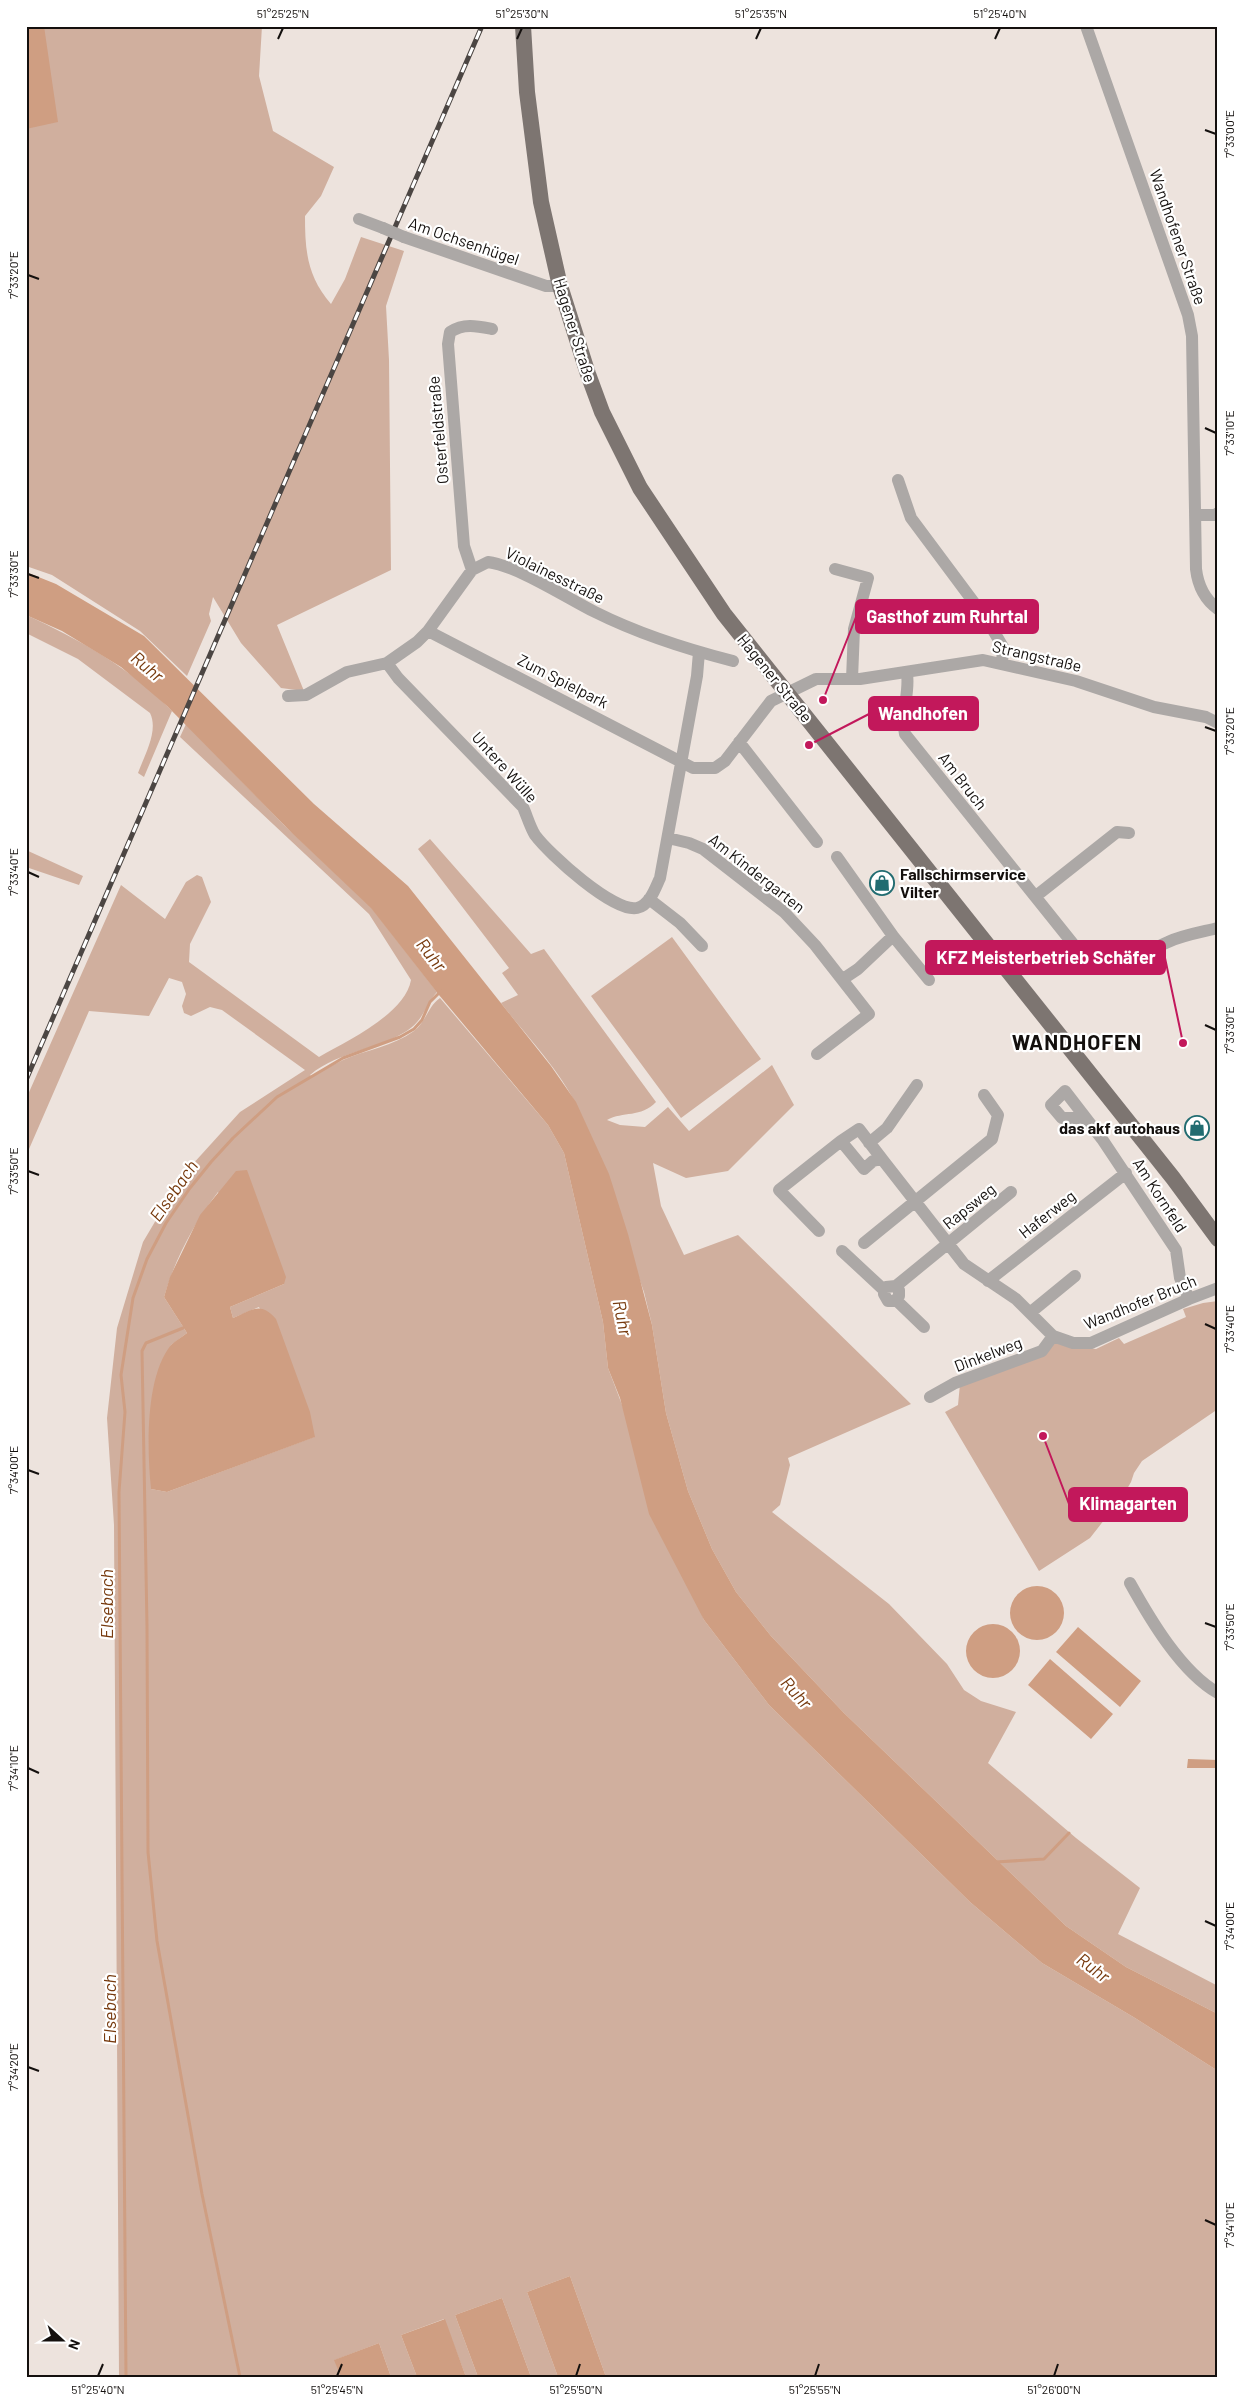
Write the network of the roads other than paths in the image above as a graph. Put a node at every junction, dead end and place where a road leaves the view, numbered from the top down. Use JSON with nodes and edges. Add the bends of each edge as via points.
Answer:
{"nodes":[{"id":1,"x":523,"y":26,"type":"edge"},
{"id":2,"x":1086,"y":26,"type":"edge"},
{"id":3,"x":359,"y":219,"type":"dead end"},
{"id":4,"x":560,"y":286,"type":"junction"},
{"id":5,"x":492,"y":329,"type":"dead end"},
{"id":6,"x":898,"y":480,"type":"dead end"},
{"id":7,"x":1218,"y":513,"type":"edge"},
{"id":8,"x":1195,"y":515,"type":"junction"},
{"id":9,"x":835,"y":569,"type":"dead end"},
{"id":10,"x":472,"y":570,"type":"junction"},
{"id":11,"x":1218,"y":609,"type":"edge"},
{"id":12,"x":428,"y":631,"type":"junction"},
{"id":13,"x":700,"y":652,"type":"junction"},
{"id":14,"x":733,"y":661,"type":"dead end"},
{"id":15,"x":388,"y":663,"type":"junction"},
{"id":16,"x":1002,"y":664,"type":"junction"},
{"id":17,"x":907,"y":673,"type":"junction"},
{"id":18,"x":852,"y":679,"type":"junction"},
{"id":19,"x":787,"y":692,"type":"junction"},
{"id":20,"x":288,"y":696,"type":"dead end"},
{"id":21,"x":1218,"y":723,"type":"edge"},
{"id":22,"x":738,"y":742,"type":"junction"},
{"id":23,"x":682,"y":761,"type":"junction"},
{"id":24,"x":1129,"y":833,"type":"dead end"},
{"id":25,"x":668,"y":838,"type":"junction"},
{"id":26,"x":817,"y":842,"type":"dead end"},
{"id":27,"x":837,"y":857,"type":"dead end"},
{"id":28,"x":1036,"y":896,"type":"junction"},
{"id":29,"x":649,"y":899,"type":"junction"},
{"id":30,"x":1218,"y":928,"type":"edge"},
{"id":31,"x":893,"y":936,"type":"junction"},
{"id":32,"x":702,"y":946,"type":"dead end"},
{"id":33,"x":843,"y":979,"type":"junction"},
{"id":34,"x":929,"y":980,"type":"dead end"},
{"id":35,"x":817,"y":1054,"type":"dead end"},
{"id":36,"x":917,"y":1085,"type":"dead end"},
{"id":37,"x":984,"y":1096,"type":"dead end"},
{"id":38,"x":1085,"y":1118,"type":"dead end"},
{"id":39,"x":841,"y":1141,"type":"junction"},
{"id":40,"x":869,"y":1144,"type":"junction"},
{"id":41,"x":882,"y":1159,"type":"junction"},
{"id":42,"x":1126,"y":1173,"type":"junction"},
{"id":43,"x":1011,"y":1192,"type":"dead end"},
{"id":44,"x":916,"y":1202,"type":"junction"},
{"id":45,"x":819,"y":1231,"type":"dead end"},
{"id":46,"x":1218,"y":1239,"type":"edge"},
{"id":47,"x":864,"y":1243,"type":"dead end"},
{"id":48,"x":947,"y":1245,"type":"junction"},
{"id":49,"x":842,"y":1251,"type":"dead end"},
{"id":50,"x":1075,"y":1276,"type":"dead end"},
{"id":51,"x":988,"y":1281,"type":"junction"},
{"id":52,"x":890,"y":1288,"type":"junction"},
{"id":53,"x":1218,"y":1288,"type":"edge"},
{"id":54,"x":1189,"y":1299,"type":"junction"},
{"id":55,"x":1031,"y":1312,"type":"junction"},
{"id":56,"x":924,"y":1327,"type":"dead end"},
{"id":57,"x":1054,"y":1336,"type":"junction"},
{"id":58,"x":930,"y":1398,"type":"dead end"},
{"id":59,"x":1130,"y":1583,"type":"dead end"},
{"id":60,"x":1218,"y":1693,"type":"edge"}],
"edges":[{"from":1,"to":4,"type":"main road","name":"Hagener Straße","via":[[527,92],[541,202]]},
{"from":2,"to":8,"type":"street","name":"Wandhofener Straße","via":[[1188,315],[1192,336]]},
{"from":3,"to":4,"type":"street","name":"Am Ochsenhügel","bridge":true,"via":[[546,286]]},
{"from":4,"to":19,"type":"main road","name":"Hagener Straße","via":[[602,412],[640,488],[709,595]]},
{"from":5,"to":10,"type":"street","name":"Osterfeldstraße","via":[[472,325],[457,327],[450,332],[448,344],[464,546]]},
{"from":6,"to":16,"type":"street","via":[[911,518],[987,620],[1003,647]]},
{"from":7,"to":8,"type":"street"},
{"from":8,"to":11,"type":"street","name":"Wandhofener Straße","via":[[1198,583]]},
{"from":9,"to":18,"type":"street","via":[[868,578],[854,629]]},
{"from":10,"to":12,"type":"street"},
{"from":10,"to":13,"type":"street","name":"Violainesstraße","via":[[484,562],[494,563],[598,614]]},
{"from":12,"to":15,"type":"street"},
{"from":12,"to":23,"type":"street","name":"Zum Spielpark"},
{"from":13,"to":14,"type":"street","name":"Violainesstraße"},
{"from":13,"to":23,"type":"street"},
{"from":15,"to":20,"type":"street","via":[[347,672],[306,695]]},
{"from":15,"to":29,"type":"street","name":"Untere Wülle","via":[[398,678],[523,807],[534,834],[546,848],[598,893],[619,906],[637,908]]},
{"from":16,"to":17,"type":"street","name":"Strangstraße","via":[[983,660]]},
{"from":16,"to":21,"type":"street","name":"Strangstraße","via":[[1076,681]]},
{"from":17,"to":18,"type":"street","name":"Strangstraße"},
{"from":17,"to":28,"type":"street","name":"Am Bruch","via":[[909,689],[902,718],[905,734]]},
{"from":18,"to":19,"type":"street","name":"Strangstraße","via":[[816,679]]},
{"from":19,"to":22,"type":"street","via":[[771,701]]},
{"from":19,"to":46,"type":"main road","name":"Hagener Straße"},
{"from":22,"to":23,"type":"street","via":[[725,761],[715,768],[693,768]]},
{"from":22,"to":26,"type":"street"},
{"from":23,"to":25,"type":"street"},
{"from":24,"to":28,"type":"street","via":[[1117,832]]},
{"from":25,"to":29,"type":"street","via":[[660,878]]},
{"from":25,"to":33,"type":"street","name":"Am Kindergarten","via":[[703,849],[784,912]]},
{"from":27,"to":31,"type":"street"},
{"from":28,"to":30,"type":"street","name":"Am Bruch","via":[[1082,955],[1114,967],[1128,964],[1169,941]]},
{"from":29,"to":32,"type":"street","via":[[680,923]]},
{"from":31,"to":33,"type":"street"},
{"from":31,"to":34,"type":"street"},
{"from":33,"to":35,"type":"street","name":"Am Kindergarten","via":[[869,1014]]},
{"from":36,"to":40,"type":"street","via":[[887,1128]]},
{"from":37,"to":44,"type":"street","via":[[998,1115],[992,1139]]},
{"from":38,"to":42,"type":"street","name":"Am Kornfeld"},
{"from":39,"to":40,"type":"street","via":[[859,1129]]},
{"from":39,"to":41,"type":"street","via":[[864,1169],[873,1161]]},
{"from":39,"to":45,"type":"street","via":[[779,1190]]},
{"from":40,"to":41,"type":"street"},
{"from":41,"to":44,"type":"street"},
{"from":42,"to":51,"type":"street","name":"Haferweg"},
{"from":42,"to":54,"type":"street","name":"Am Kornfeld","via":[[1176,1250],[1180,1278]]},
{"from":43,"to":48,"type":"street","name":"Rapsweg"},
{"from":44,"to":47,"type":"street"},
{"from":44,"to":48,"type":"street"},
{"from":48,"to":51,"type":"street","via":[[964,1264]]},
{"from":48,"to":52,"type":"street","name":"Rapsweg"},
{"from":49,"to":52,"type":"street"},
{"from":50,"to":55,"type":"street"},
{"from":51,"to":55,"type":"street"},
{"from":52,"to":56,"type":"street","via":[[886,1299],[896,1300]]},
{"from":53,"to":54,"type":"street","name":"Wandhofer Bruch"},
{"from":54,"to":57,"type":"street","name":"Wandhofer Bruch","via":[[1091,1342],[1073,1343]]},
{"from":55,"to":57,"type":"street"},
{"from":57,"to":58,"type":"street","name":"Dinkelweg","via":[[1042,1351],[955,1383]]},
{"from":59,"to":60,"type":"street","via":[[1170,1647]]}]}
